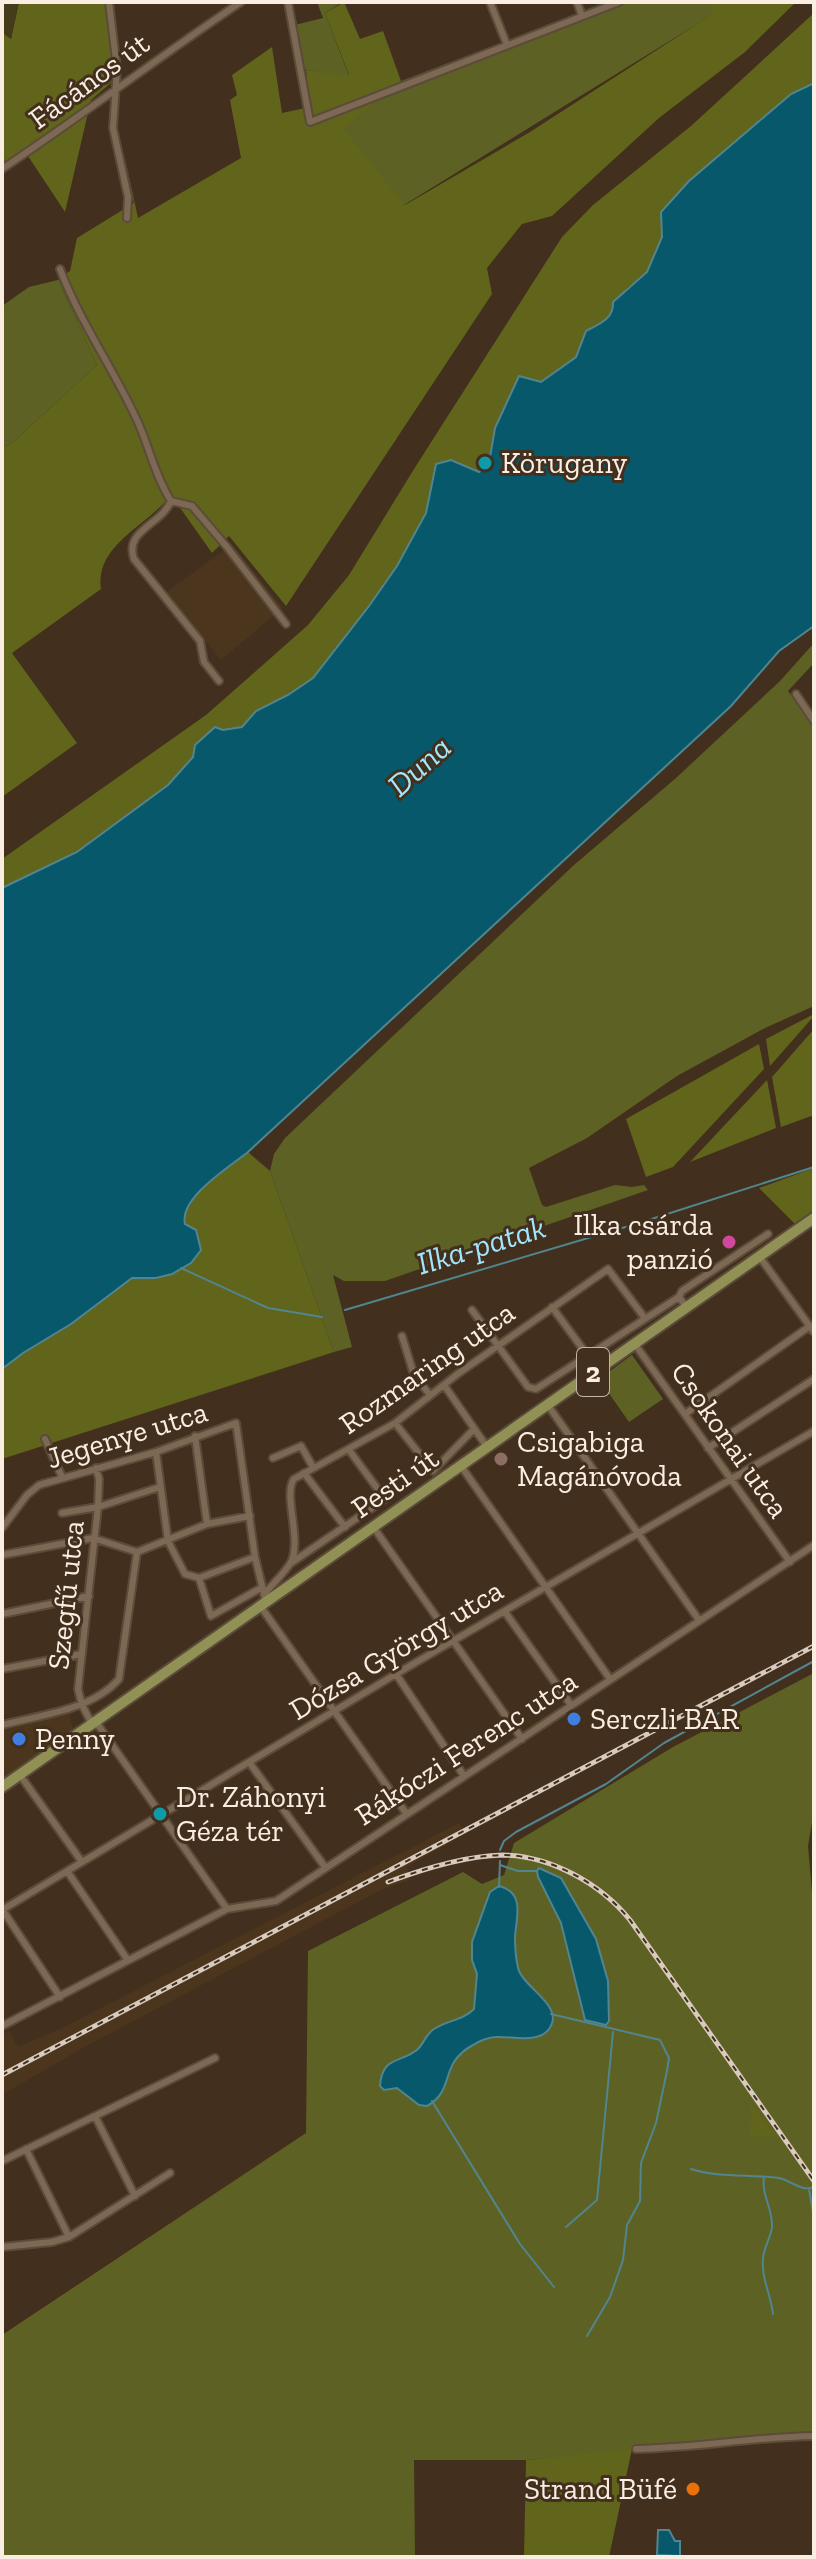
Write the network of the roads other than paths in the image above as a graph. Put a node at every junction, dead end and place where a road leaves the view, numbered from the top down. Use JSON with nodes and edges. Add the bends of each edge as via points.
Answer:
{"nodes":[{"id":1,"x":109,"y":2,"type":"edge"},
{"id":2,"x":241,"y":2,"type":"edge"},
{"id":3,"x":288,"y":2,"type":"edge"},
{"id":4,"x":490,"y":2,"type":"edge"},
{"id":5,"x":577,"y":2,"type":"edge"},
{"id":6,"x":619,"y":2,"type":"edge"},
{"id":7,"x":582,"y":16,"type":"junction"},
{"id":8,"x":507,"y":45,"type":"junction"},
{"id":9,"x":117,"y":87,"type":"junction"},
{"id":10,"x":2,"y":169,"type":"edge"},
{"id":11,"x":127,"y":218,"type":"dead end"},
{"id":12,"x":60,"y":269,"type":"dead end"},
{"id":13,"x":171,"y":501,"type":"junction"},
{"id":14,"x":286,"y":624,"type":"dead end"},
{"id":15,"x":219,"y":681,"type":"dead end"},
{"id":16,"x":796,"y":694,"type":"dead end"},
{"id":17,"x":814,"y":721,"type":"edge"},
{"id":18,"x":814,"y":1218,"type":"edge"},
{"id":19,"x":768,"y":1234,"type":"dead end"},
{"id":20,"x":759,"y":1256,"type":"junction"},
{"id":21,"x":679,"y":1297,"type":"junction"},
{"id":22,"x":552,"y":1307,"type":"junction"},
{"id":23,"x":686,"y":1307,"type":"junction"},
{"id":24,"x":472,"y":1310,"type":"dead end"},
{"id":25,"x":644,"y":1317,"type":"junction"},
{"id":26,"x":812,"y":1329,"type":"edge"},
{"id":27,"x":402,"y":1336,"type":"dead end"},
{"id":28,"x":634,"y":1343,"type":"junction"},
{"id":29,"x":497,"y":1346,"type":"junction"},
{"id":30,"x":588,"y":1356,"type":"junction"},
{"id":31,"x":814,"y":1379,"type":"edge"},
{"id":32,"x":444,"y":1385,"type":"junction"},
{"id":33,"x":430,"y":1395,"type":"junction"},
{"id":34,"x":547,"y":1404,"type":"junction"},
{"id":35,"x":685,"y":1414,"type":"junction"},
{"id":36,"x":395,"y":1423,"type":"junction"},
{"id":37,"x":474,"y":1429,"type":"junction"},
{"id":38,"x":814,"y":1431,"type":"edge"},
{"id":39,"x":195,"y":1436,"type":"junction"},
{"id":40,"x":45,"y":1439,"type":"dead end"},
{"id":41,"x":487,"y":1447,"type":"junction"},
{"id":42,"x":708,"y":1448,"type":"junction"},
{"id":43,"x":349,"y":1450,"type":"junction"},
{"id":44,"x":156,"y":1452,"type":"junction"},
{"id":45,"x":273,"y":1458,"type":"dead end"},
{"id":46,"x":461,"y":1466,"type":"junction"},
{"id":47,"x":313,"y":1467,"type":"junction"},
{"id":48,"x":96,"y":1468,"type":"junction"},
{"id":49,"x":304,"y":1473,"type":"junction"},
{"id":50,"x":62,"y":1477,"type":"junction"},
{"id":51,"x":732,"y":1479,"type":"junction"},
{"id":52,"x":160,"y":1487,"type":"junction"},
{"id":53,"x":98,"y":1507,"type":"junction"},
{"id":54,"x":62,"y":1513,"type":"dead end"},
{"id":55,"x":250,"y":1516,"type":"junction"},
{"id":56,"x":207,"y":1524,"type":"junction"},
{"id":57,"x":345,"y":1527,"type":"junction"},
{"id":58,"x":2,"y":1528,"type":"edge"},
{"id":59,"x":374,"y":1528,"type":"junction"},
{"id":60,"x":638,"y":1533,"type":"junction"},
{"id":61,"x":93,"y":1538,"type":"junction"},
{"id":62,"x":168,"y":1541,"type":"junction"},
{"id":63,"x":814,"y":1545,"type":"edge"},
{"id":64,"x":137,"y":1552,"type":"junction"},
{"id":65,"x":2,"y":1555,"type":"edge"},
{"id":66,"x":255,"y":1557,"type":"junction"},
{"id":67,"x":790,"y":1562,"type":"junction"},
{"id":68,"x":291,"y":1563,"type":"junction"},
{"id":69,"x":199,"y":1578,"type":"junction"},
{"id":70,"x":546,"y":1587,"type":"junction"},
{"id":71,"x":89,"y":1596,"type":"junction"},
{"id":72,"x":263,"y":1598,"type":"junction"},
{"id":73,"x":505,"y":1612,"type":"junction"},
{"id":74,"x":2,"y":1614,"type":"edge"},
{"id":75,"x":699,"y":1620,"type":"junction"},
{"id":76,"x":453,"y":1642,"type":"junction"},
{"id":77,"x":82,"y":1654,"type":"junction"},
{"id":78,"x":2,"y":1669,"type":"edge"},
{"id":79,"x":396,"y":1674,"type":"junction"},
{"id":80,"x":610,"y":1679,"type":"junction"},
{"id":81,"x":82,"y":1705,"type":"junction"},
{"id":82,"x":571,"y":1705,"type":"junction"},
{"id":83,"x":335,"y":1711,"type":"junction"},
{"id":84,"x":94,"y":1724,"type":"junction"},
{"id":85,"x":2,"y":1725,"type":"edge"},
{"id":86,"x":522,"y":1739,"type":"junction"},
{"id":87,"x":249,"y":1762,"type":"junction"},
{"id":88,"x":20,"y":1775,"type":"junction"},
{"id":89,"x":464,"y":1776,"type":"junction"},
{"id":90,"x":3,"y":1786,"type":"edge"},
{"id":91,"x":406,"y":1813,"type":"junction"},
{"id":92,"x":162,"y":1815,"type":"junction"},
{"id":93,"x":82,"y":1862,"type":"junction"},
{"id":94,"x":325,"y":1867,"type":"junction"},
{"id":95,"x":67,"y":1871,"type":"junction"},
{"id":96,"x":2,"y":1909,"type":"edge"},
{"id":97,"x":227,"y":1909,"type":"junction"},
{"id":98,"x":127,"y":1959,"type":"junction"},
{"id":99,"x":60,"y":1997,"type":"junction"},
{"id":100,"x":2,"y":2026,"type":"edge"},
{"id":101,"x":215,"y":2058,"type":"dead end"},
{"id":102,"x":95,"y":2116,"type":"junction"},
{"id":103,"x":26,"y":2149,"type":"junction"},
{"id":104,"x":2,"y":2161,"type":"edge"},
{"id":105,"x":170,"y":2173,"type":"dead end"},
{"id":106,"x":135,"y":2196,"type":"junction"},
{"id":107,"x":69,"y":2237,"type":"junction"},
{"id":108,"x":2,"y":2247,"type":"edge"},
{"id":109,"x":814,"y":2436,"type":"edge"},
{"id":110,"x":636,"y":2449,"type":"dead end"}],
"edges":[{"from":1,"to":9,"type":"street"},
{"from":2,"to":9,"type":"street","name":"Fácános út"},
{"from":3,"to":8,"type":"street","via":[[310,122]]},
{"from":4,"to":8,"type":"street"},
{"from":5,"to":7,"type":"street"},
{"from":6,"to":7,"type":"street"},
{"from":7,"to":8,"type":"street"},
{"from":9,"to":10,"type":"street","name":"Fácános út"},
{"from":9,"to":11,"type":"street","via":[[113,128],[128,197]]},
{"from":12,"to":13,"type":"street","via":[[137,419]]},
{"from":13,"to":14,"type":"street","via":[[192,506]]},
{"from":13,"to":15,"type":"street","via":[[130,548],[200,641],[204,662]]},
{"from":16,"to":17,"type":"street"},
{"from":18,"to":20,"type":"main road","name":"Pesti út","number":"2"},
{"from":19,"to":21,"type":"street"},
{"from":20,"to":23,"type":"main road","name":"Pesti út","number":"2"},
{"from":20,"to":26,"type":"street"},
{"from":21,"to":23,"type":"street"},
{"from":21,"to":25,"type":"street"},
{"from":22,"to":25,"type":"street","name":"Rozmaring utca","via":[[608,1269]]},
{"from":22,"to":29,"type":"street","name":"Rozmaring utca"},
{"from":22,"to":30,"type":"street"},
{"from":23,"to":28,"type":"main road","name":"Pesti út","number":"2"},
{"from":24,"to":29,"type":"street"},
{"from":25,"to":30,"type":"street"},
{"from":26,"to":35,"type":"street"},
{"from":27,"to":33,"type":"street","via":[[414,1375]]},
{"from":28,"to":34,"type":"main road","name":"Pesti út","number":"2"},
{"from":28,"to":35,"type":"street","name":"Csokonai utca"},
{"from":29,"to":30,"type":"street","via":[[532,1389]]},
{"from":29,"to":32,"type":"street","name":"Rozmaring utca"},
{"from":31,"to":42,"type":"street"},
{"from":32,"to":33,"type":"street","name":"Rozmaring utca"},
{"from":32,"to":37,"type":"street"},
{"from":33,"to":36,"type":"street","name":"Rozmaring utca"},
{"from":34,"to":41,"type":"main road","name":"Pesti út","number":"2"},
{"from":34,"to":60,"type":"street"},
{"from":35,"to":42,"type":"street","name":"Csokonai utca"},
{"from":36,"to":37,"type":"street","via":[[433,1471]]},
{"from":36,"to":43,"type":"street","name":"Rozmaring utca"},
{"from":37,"to":41,"type":"street"},
{"from":38,"to":51,"type":"street","name":"Dózsa György utca"},
{"from":39,"to":44,"type":"street","name":"Jegenye utca"},
{"from":39,"to":55,"type":"street","name":"Jegenye utca","via":[[236,1423]]},
{"from":39,"to":56,"type":"street"},
{"from":40,"to":50,"type":"street"},
{"from":41,"to":46,"type":"main road","name":"Pesti út","number":"2"},
{"from":42,"to":51,"type":"street","name":"Csokonai utca"},
{"from":43,"to":47,"type":"street","name":"Rozmaring utca"},
{"from":43,"to":57,"type":"street","name":"Pesti út","via":[[385,1499]]},
{"from":44,"to":48,"type":"street","name":"Jegenye utca"},
{"from":44,"to":52,"type":"street"},
{"from":45,"to":47,"type":"street","via":[[301,1446]]},
{"from":46,"to":59,"type":"main road","name":"Pesti út","number":"2"},
{"from":46,"to":70,"type":"street"},
{"from":47,"to":49,"type":"street","name":"Rozmaring utca"},
{"from":48,"to":50,"type":"street","name":"Jegenye utca"},
{"from":48,"to":53,"type":"street","name":"Szegfű utca"},
{"from":49,"to":57,"type":"street"},
{"from":49,"to":68,"type":"street","via":[[290,1488],[295,1536]]},
{"from":50,"to":58,"type":"street","name":"Jegenye utca","via":[[27,1495]]},
{"from":51,"to":60,"type":"street","name":"Dózsa György utca"},
{"from":51,"to":67,"type":"street","name":"Csokonai utca"},
{"from":52,"to":53,"type":"street"},
{"from":52,"to":62,"type":"street"},
{"from":53,"to":54,"type":"street"},
{"from":53,"to":61,"type":"street","name":"Szegfű utca"},
{"from":55,"to":56,"type":"street"},
{"from":55,"to":66,"type":"street"},
{"from":56,"to":62,"type":"street"},
{"from":57,"to":68,"type":"street","name":"Pesti út"},
{"from":59,"to":72,"type":"main road","name":"Pesti út","number":"2"},
{"from":59,"to":76,"type":"street"},
{"from":60,"to":70,"type":"street","name":"Dózsa György utca"},
{"from":60,"to":75,"type":"street"},
{"from":61,"to":64,"type":"street"},
{"from":61,"to":65,"type":"street"},
{"from":61,"to":71,"type":"street","name":"Szegfű utca"},
{"from":62,"to":64,"type":"street"},
{"from":62,"to":69,"type":"street","via":[[185,1574]]},
{"from":63,"to":67,"type":"street","name":"Rákóczi Ferenc utca"},
{"from":64,"to":81,"type":"street","via":[[119,1679],[109,1691]]},
{"from":66,"to":69,"type":"street"},
{"from":66,"to":72,"type":"street"},
{"from":67,"to":75,"type":"street","name":"Rákóczi Ferenc utca"},
{"from":68,"to":72,"type":"street"},
{"from":69,"to":72,"type":"street","via":[[211,1616]]},
{"from":70,"to":73,"type":"street","name":"Dózsa György utca"},
{"from":70,"to":80,"type":"street"},
{"from":71,"to":74,"type":"street"},
{"from":71,"to":77,"type":"street","name":"Szegfű utca"},
{"from":72,"to":83,"type":"street"},
{"from":72,"to":84,"type":"main road","name":"Pesti út","number":"2"},
{"from":73,"to":76,"type":"street","name":"Dózsa György utca"},
{"from":73,"to":82,"type":"street"},
{"from":75,"to":80,"type":"street","name":"Rákóczi Ferenc utca"},
{"from":76,"to":79,"type":"street","name":"Dózsa György utca"},
{"from":76,"to":86,"type":"street"},
{"from":77,"to":78,"type":"street"},
{"from":77,"to":81,"type":"street","name":"Szegfű utca"},
{"from":79,"to":83,"type":"street","name":"Dózsa György utca"},
{"from":79,"to":89,"type":"street"},
{"from":80,"to":82,"type":"street","name":"Rákóczi Ferenc utca"},
{"from":81,"to":84,"type":"street","name":"Szegfű utca"},
{"from":81,"to":85,"type":"street"},
{"from":82,"to":86,"type":"street","name":"Rákóczi Ferenc utca"},
{"from":83,"to":87,"type":"street","name":"Dózsa György utca"},
{"from":83,"to":91,"type":"street"},
{"from":84,"to":88,"type":"main road","name":"Pesti út","number":"2"},
{"from":84,"to":92,"type":"street","name":"Szegfű utca"},
{"from":86,"to":89,"type":"street","name":"Rákóczi Ferenc utca"},
{"from":87,"to":92,"type":"street","name":"Dózsa György utca"},
{"from":87,"to":94,"type":"street"},
{"from":88,"to":90,"type":"main road","name":"Pesti út","number":"2"},
{"from":88,"to":93,"type":"street"},
{"from":89,"to":91,"type":"street","name":"Rákóczi Ferenc utca"},
{"from":91,"to":94,"type":"street","name":"Rákóczi Ferenc utca"},
{"from":92,"to":93,"type":"street","name":"Dózsa György utca"},
{"from":92,"to":97,"type":"street","name":"Szegfű utca"},
{"from":93,"to":95,"type":"street","name":"Dózsa György utca"},
{"from":94,"to":97,"type":"street","name":"Rákóczi Ferenc utca","via":[[276,1901]]},
{"from":95,"to":96,"type":"street","name":"Dózsa György utca"},
{"from":95,"to":98,"type":"street"},
{"from":96,"to":99,"type":"street"},
{"from":97,"to":98,"type":"street","name":"Rákóczi Ferenc utca"},
{"from":98,"to":99,"type":"street","name":"Rákóczi Ferenc utca"},
{"from":99,"to":100,"type":"street","name":"Rákóczi Ferenc utca"},
{"from":101,"to":102,"type":"street"},
{"from":102,"to":103,"type":"street"},
{"from":102,"to":106,"type":"street"},
{"from":103,"to":104,"type":"street"},
{"from":103,"to":107,"type":"street"},
{"from":105,"to":106,"type":"street"},
{"from":106,"to":107,"type":"street"},
{"from":107,"to":108,"type":"street"},
{"from":109,"to":110,"type":"street"}]}
